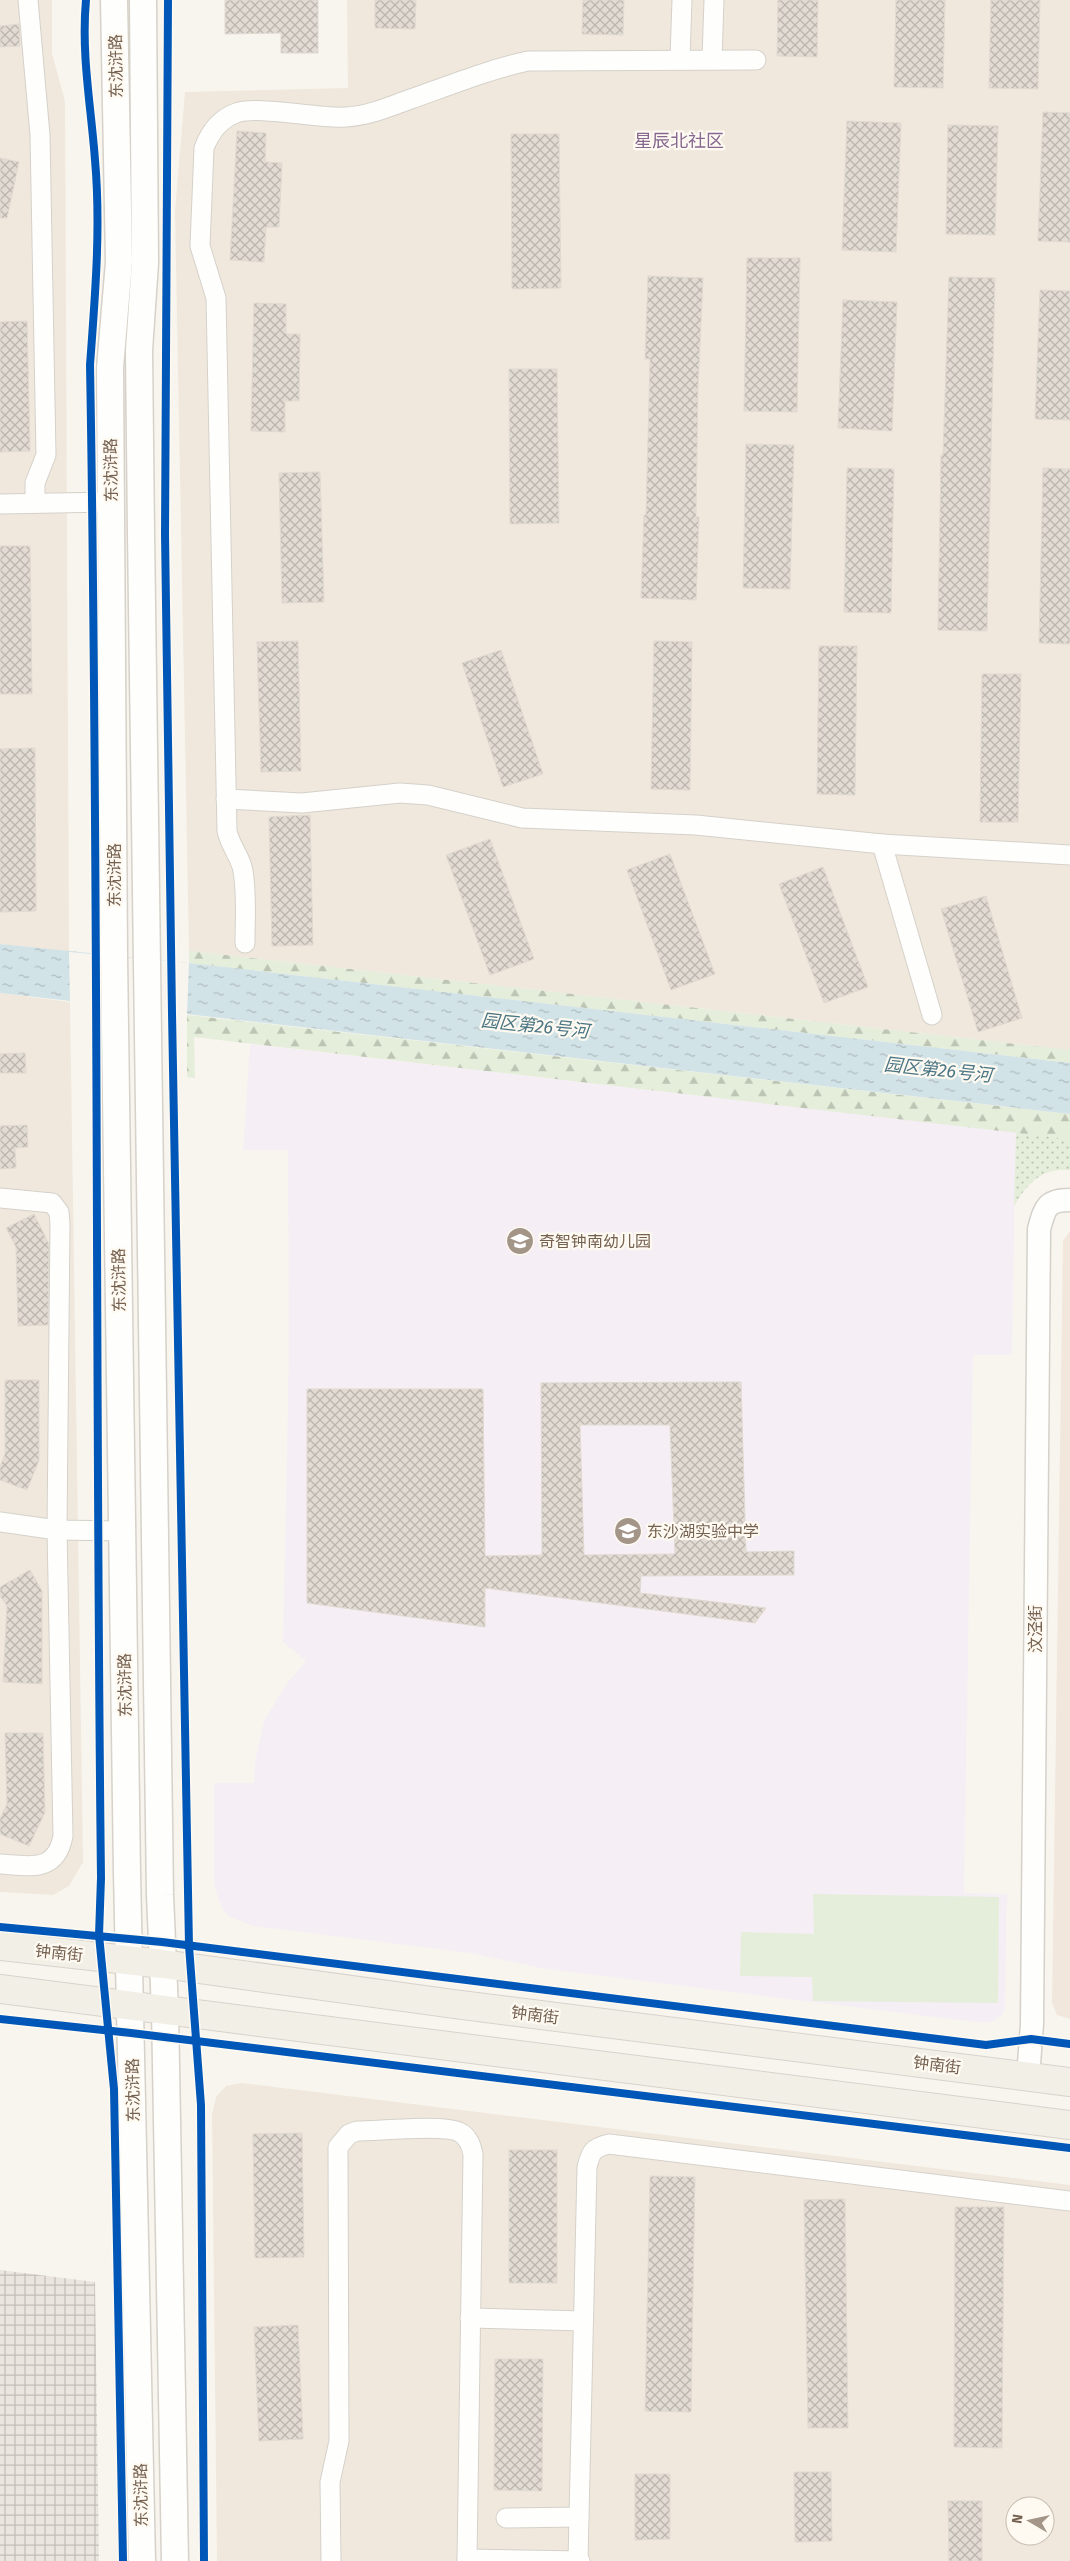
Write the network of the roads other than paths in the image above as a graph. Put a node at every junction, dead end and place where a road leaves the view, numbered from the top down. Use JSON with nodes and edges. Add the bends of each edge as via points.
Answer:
{"nodes":[{"id":1,"x":28,"y":0,"type":"edge"},
{"id":2,"x":114,"y":0,"type":"edge"},
{"id":3,"x":143,"y":0,"type":"edge"},
{"id":4,"x":682,"y":0,"type":"edge"},
{"id":5,"x":714,"y":0,"type":"edge"},
{"id":6,"x":680,"y":59,"type":"junction"},
{"id":7,"x":712,"y":60,"type":"junction"},
{"id":8,"x":756,"y":60,"type":"dead end"},
{"id":9,"x":111,"y":502,"type":"junction"},
{"id":10,"x":35,"y":503,"type":"junction"},
{"id":11,"x":0,"y":504,"type":"edge"},
{"id":12,"x":226,"y":798,"type":"junction"},
{"id":13,"x":882,"y":844,"type":"junction"},
{"id":14,"x":1070,"y":855,"type":"edge"},
{"id":15,"x":245,"y":943,"type":"dead end"},
{"id":16,"x":932,"y":1015,"type":"dead end"},
{"id":17,"x":0,"y":1198,"type":"edge"},
{"id":18,"x":1070,"y":1200,"type":"edge"},
{"id":19,"x":0,"y":1522,"type":"edge"},
{"id":20,"x":57,"y":1530,"type":"junction"},
{"id":21,"x":123,"y":1531,"type":"junction"},
{"id":22,"x":0,"y":1864,"type":"edge"},
{"id":23,"x":0,"y":1946,"type":"edge"},
{"id":24,"x":129,"y":1960,"type":"junction"},
{"id":25,"x":163,"y":1964,"type":"junction"},
{"id":26,"x":0,"y":1989,"type":"edge"},
{"id":27,"x":130,"y":2006,"type":"junction"},
{"id":28,"x":165,"y":2010,"type":"junction"},
{"id":29,"x":1028,"y":2077,"type":"junction"},
{"id":30,"x":1070,"y":2082,"type":"edge"},
{"id":31,"x":1070,"y":2124,"type":"edge"},
{"id":32,"x":1070,"y":2201,"type":"edge"},
{"id":33,"x":470,"y":2318,"type":"junction"},
{"id":34,"x":583,"y":2321,"type":"junction"},
{"id":35,"x":579,"y":2517,"type":"junction"},
{"id":36,"x":506,"y":2518,"type":"dead end"},
{"id":37,"x":467,"y":2560,"type":"edge"},
{"id":38,"x":142,"y":2561,"type":"edge"},
{"id":39,"x":175,"y":2561,"type":"edge"},
{"id":40,"x":331,"y":2561,"type":"edge"},
{"id":41,"x":579,"y":2561,"type":"edge"}],
"edges":[{"from":1,"to":10,"type":"street","via":[[40,136],[46,455],[35,483]]},
{"from":2,"to":9,"type":"main road","name":"东沈浒路","via":[[119,262],[110,368]]},
{"from":3,"to":25,"type":"main road","name":"东沈浒路","via":[[145,263],[139,350]]},
{"from":4,"to":6,"type":"street"},
{"from":5,"to":7,"type":"street"},
{"from":6,"to":7,"type":"street"},
{"from":6,"to":12,"type":"street","via":[[528,62],[504,66],[372,112],[347,117],[237,112],[210,133],[204,148],[200,246],[216,298]]},
{"from":7,"to":8,"type":"street"},
{"from":9,"to":10,"type":"street"},
{"from":9,"to":21,"type":"main road","name":"东沈浒路"},
{"from":10,"to":11,"type":"street"},
{"from":12,"to":13,"type":"street","via":[[302,804],[400,793],[428,795],[522,818],[696,826]]},
{"from":12,"to":15,"type":"street","via":[[230,844],[243,870]]},
{"from":13,"to":14,"type":"street"},
{"from":13,"to":16,"type":"street"},
{"from":17,"to":20,"type":"street","via":[[52,1203],[58,1212]]},
{"from":18,"to":29,"type":"street","name":"汶泾街","via":[[1049,1204],[1039,1229],[1032,2004]]},
{"from":19,"to":20,"type":"street"},
{"from":20,"to":21,"type":"street"},
{"from":20,"to":22,"type":"street","via":[[63,1836],[60,1848],[50,1861],[38,1867]]},
{"from":21,"to":24,"type":"main road","name":"东沈浒路"},
{"from":23,"to":24,"type":"main road","name":"钟南街"},
{"from":24,"to":25,"type":"main road","name":"钟南街"},
{"from":24,"to":27,"type":"main road","name":"东沈浒路"},
{"from":25,"to":28,"type":"main road","name":"东沈浒路"},
{"from":25,"to":29,"type":"main road","name":"钟南街"},
{"from":26,"to":27,"type":"main road"},
{"from":27,"to":28,"type":"main road"},
{"from":27,"to":38,"type":"main road","name":"东沈浒路"},
{"from":28,"to":31,"type":"main road"},
{"from":28,"to":39,"type":"main road","name":"东沈浒路"},
{"from":29,"to":30,"type":"main road","name":"钟南街"},
{"from":32,"to":34,"type":"street","via":[[610,2144],[596,2147],[589,2156],[587,2167]]},
{"from":33,"to":34,"type":"street"},
{"from":33,"to":37,"type":"street"},
{"from":33,"to":40,"type":"street","via":[[471,2145],[458,2131],[444,2129],[357,2131],[349,2134],[338,2147],[337,2156],[339,2441],[330,2482]]},
{"from":34,"to":35,"type":"street"},
{"from":35,"to":36,"type":"street"},
{"from":35,"to":41,"type":"street"},
{"from":37,"to":41,"type":"street"}]}
